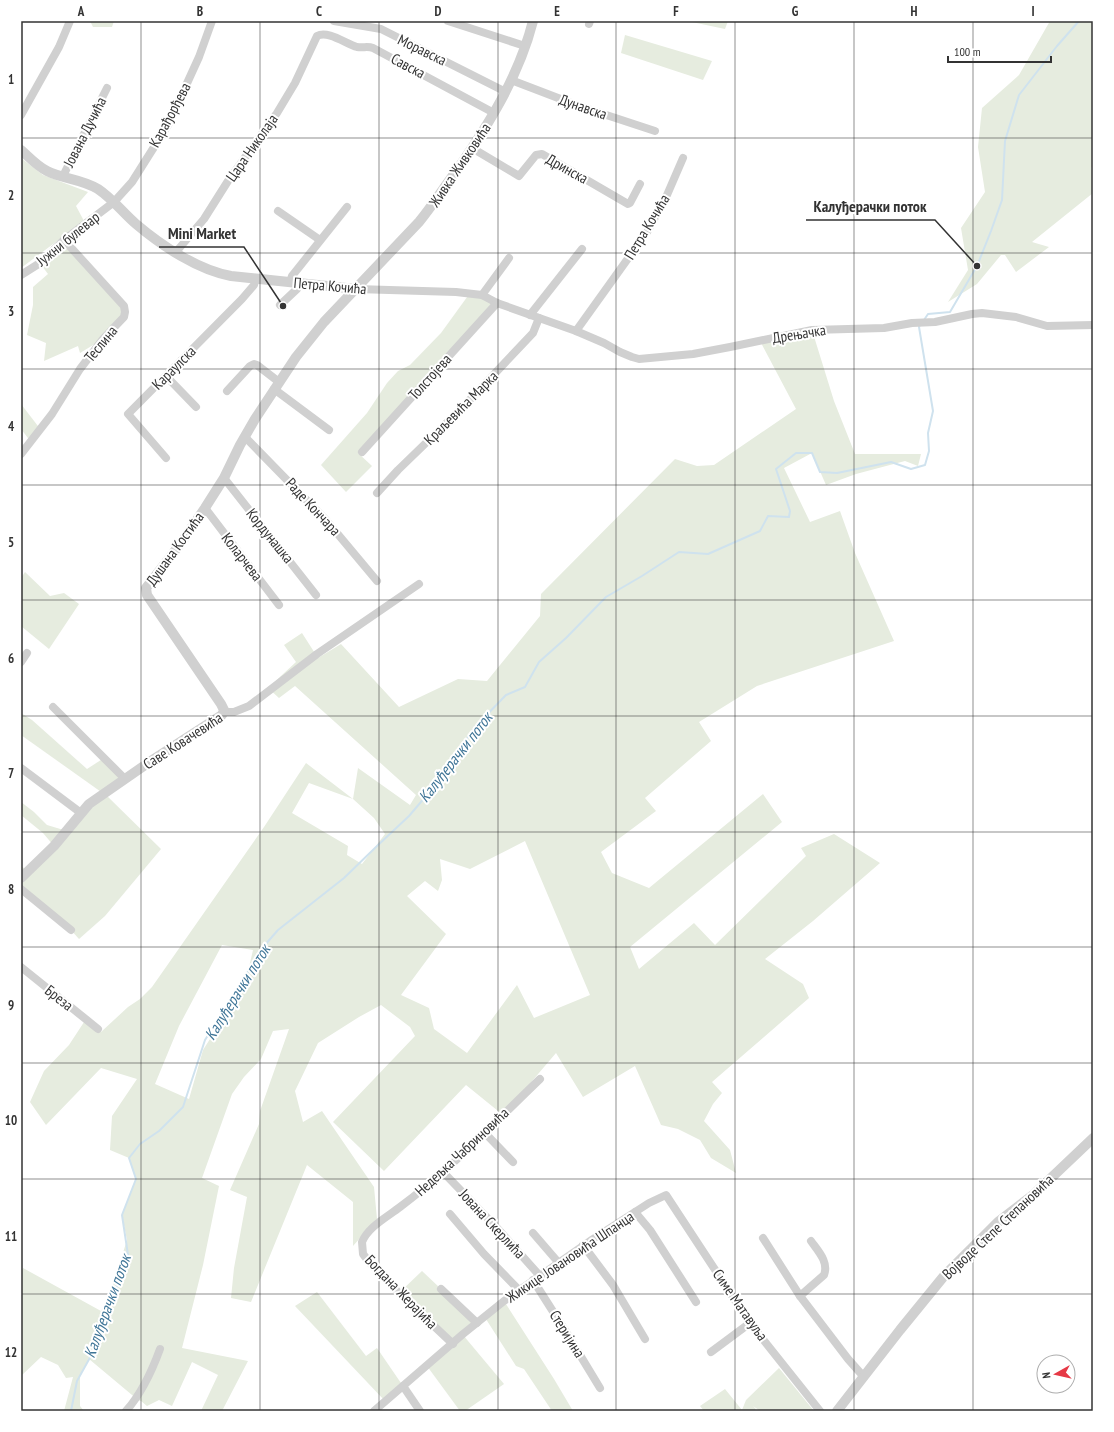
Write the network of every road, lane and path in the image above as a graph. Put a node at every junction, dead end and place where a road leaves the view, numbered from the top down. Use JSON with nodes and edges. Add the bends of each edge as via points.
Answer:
{"nodes":[{"id":1,"x":70,"y":21,"type":"edge"},
{"id":2,"x":212,"y":21,"type":"edge"},
{"id":3,"x":334,"y":21,"type":"edge"},
{"id":4,"x":448,"y":21,"type":"edge"},
{"id":5,"x":533,"y":21,"type":"edge"},
{"id":6,"x":317,"y":36,"type":"joint"},
{"id":7,"x":525,"y":46,"type":"junction"},
{"id":8,"x":511,"y":80,"type":"junction"},
{"id":9,"x":108,"y":88,"type":"dead end"},
{"id":10,"x":506,"y":92,"type":"junction"},
{"id":11,"x":494,"y":113,"type":"junction"},
{"id":12,"x":21,"y":115,"type":"edge"},
{"id":13,"x":655,"y":131,"type":"dead end"},
{"id":14,"x":472,"y":148,"type":"junction"},
{"id":15,"x":21,"y":150,"type":"edge"},
{"id":16,"x":683,"y":158,"type":"dead end"},
{"id":17,"x":63,"y":176,"type":"junction"},
{"id":18,"x":640,"y":184,"type":"dead end"},
{"id":19,"x":114,"y":202,"type":"junction"},
{"id":20,"x":347,"y":207,"type":"dead end"},
{"id":21,"x":278,"y":211,"type":"dead end"},
{"id":22,"x":64,"y":240,"type":"junction"},
{"id":23,"x":320,"y":240,"type":"junction"},
{"id":24,"x":582,"y":249,"type":"dead end"},
{"id":25,"x":176,"y":252,"type":"junction"},
{"id":26,"x":509,"y":258,"type":"dead end"},
{"id":27,"x":21,"y":275,"type":"edge"},
{"id":28,"x":256,"y":278,"type":"junction"},
{"id":29,"x":294,"y":282,"type":"junction"},
{"id":30,"x":356,"y":289,"type":"junction"},
{"id":31,"x":482,"y":295,"type":"junction"},
{"id":32,"x":497,"y":303,"type":"junction"},
{"id":33,"x":280,"y":305,"type":"dead end"},
{"id":34,"x":530,"y":315,"type":"junction"},
{"id":35,"x":539,"y":318,"type":"junction"},
{"id":36,"x":1093,"y":325,"type":"edge"},
{"id":37,"x":576,"y":331,"type":"junction"},
{"id":38,"x":680,"y":356,"type":"joint"},
{"id":39,"x":166,"y":376,"type":"junction"},
{"id":40,"x":276,"y":386,"type":"junction"},
{"id":41,"x":227,"y":391,"type":"dead end"},
{"id":42,"x":196,"y":407,"type":"dead end"},
{"id":43,"x":329,"y":430,"type":"dead end"},
{"id":44,"x":245,"y":437,"type":"junction"},
{"id":45,"x":362,"y":452,"type":"dead end"},
{"id":46,"x":21,"y":454,"type":"edge"},
{"id":47,"x":166,"y":458,"type":"dead end"},
{"id":48,"x":224,"y":478,"type":"junction"},
{"id":49,"x":377,"y":493,"type":"dead end"},
{"id":50,"x":205,"y":508,"type":"junction"},
{"id":51,"x":377,"y":581,"type":"dead end"},
{"id":52,"x":419,"y":584,"type":"dead end"},
{"id":53,"x":316,"y":595,"type":"dead end"},
{"id":54,"x":279,"y":605,"type":"dead end"},
{"id":55,"x":27,"y":653,"type":"dead end"},
{"id":56,"x":21,"y":662,"type":"edge"},
{"id":57,"x":53,"y":707,"type":"dead end"},
{"id":58,"x":224,"y":712,"type":"junction"},
{"id":59,"x":21,"y":768,"type":"edge"},
{"id":60,"x":125,"y":779,"type":"junction"},
{"id":61,"x":81,"y":813,"type":"junction"},
{"id":62,"x":21,"y":878,"type":"edge"},
{"id":63,"x":21,"y":889,"type":"edge"},
{"id":64,"x":71,"y":930,"type":"dead end"},
{"id":65,"x":21,"y":967,"type":"edge"},
{"id":66,"x":98,"y":1029,"type":"dead end"},
{"id":67,"x":540,"y":1079,"type":"dead end"},
{"id":68,"x":485,"y":1133,"type":"junction"},
{"id":69,"x":1093,"y":1138,"type":"edge"},
{"id":70,"x":513,"y":1162,"type":"dead end"},
{"id":71,"x":443,"y":1172,"type":"junction"},
{"id":72,"x":666,"y":1196,"type":"joint"},
{"id":73,"x":635,"y":1212,"type":"junction"},
{"id":74,"x":450,"y":1214,"type":"dead end"},
{"id":75,"x":382,"y":1221,"type":"joint"},
{"id":76,"x":533,"y":1233,"type":"dead end"},
{"id":77,"x":763,"y":1238,"type":"dead end"},
{"id":78,"x":811,"y":1241,"type":"dead end"},
{"id":79,"x":583,"y":1245,"type":"junction"},
{"id":80,"x":558,"y":1262,"type":"junction"},
{"id":81,"x":537,"y":1278,"type":"junction"},
{"id":82,"x":441,"y":1289,"type":"dead end"},
{"id":83,"x":519,"y":1290,"type":"junction"},
{"id":84,"x":800,"y":1296,"type":"junction"},
{"id":85,"x":696,"y":1302,"type":"dead end"},
{"id":86,"x":477,"y":1323,"type":"junction"},
{"id":87,"x":750,"y":1323,"type":"junction"},
{"id":88,"x":645,"y":1338,"type":"dead end"},
{"id":89,"x":452,"y":1344,"type":"junction"},
{"id":90,"x":160,"y":1349,"type":"dead end"},
{"id":91,"x":711,"y":1352,"type":"dead end"},
{"id":92,"x":864,"y":1377,"type":"junction"},
{"id":93,"x":403,"y":1386,"type":"junction"},
{"id":94,"x":600,"y":1388,"type":"dead end"},
{"id":95,"x":126,"y":1411,"type":"edge"},
{"id":96,"x":374,"y":1411,"type":"edge"},
{"id":97,"x":420,"y":1411,"type":"edge"},
{"id":98,"x":820,"y":1411,"type":"edge"},
{"id":99,"x":837,"y":1411,"type":"edge"}],
"edges":[{"from":1,"to":12,"type":"street","via":[[59,47]]},
{"from":2,"to":19,"type":"street","name":"Карађорђева","via":[[187,85],[168,124],[132,182]]},
{"from":3,"to":10,"type":"street","name":"Моравска","via":[[381,30]]},
{"from":4,"to":7,"type":"street"},
{"from":5,"to":7,"type":"street","name":"Живка Живковића"},
{"from":6,"to":11,"type":"street","name":"Савска","via":[[326,34],[356,46],[369,46]]},
{"from":6,"to":25,"type":"street","name":"Цара Николаја","via":[[295,83],[277,113],[204,219]]},
{"from":7,"to":8,"type":"street","name":"Живка Живковића"},
{"from":8,"to":10,"type":"street","name":"Живка Живковића"},
{"from":8,"to":13,"type":"street","name":"Дунавска"},
{"from":9,"to":17,"type":"street","name":"Јована Дучића"},
{"from":10,"to":11,"type":"street","name":"Живка Живковића"},
{"from":11,"to":14,"type":"street","name":"Живка Живковића"},
{"from":14,"to":18,"type":"street","name":"Дринска","via":[[519,176],[536,155],[542,154],[628,204]]},
{"from":14,"to":30,"type":"street","name":"Живка Живковића","via":[[428,211]]},
{"from":15,"to":17,"type":"street","name":"Петра Кочића","via":[[40,168]]},
{"from":16,"to":37,"type":"street","name":"Петра Кочића","via":[[647,232]]},
{"from":17,"to":19,"type":"street","name":"Петра Кочића","via":[[91,185]]},
{"from":19,"to":22,"type":"street","name":"Јужни булевар"},
{"from":19,"to":25,"type":"street","name":"Петра Кочића","via":[[135,224]]},
{"from":20,"to":23,"type":"street"},
{"from":21,"to":23,"type":"street"},
{"from":22,"to":27,"type":"street","name":"Јужни булевар","via":[[40,263]]},
{"from":22,"to":46,"type":"street","name":"Теслина","via":[[124,306],[124,317],[80,369],[52,414]]},
{"from":23,"to":29,"type":"street","via":[[292,276]]},
{"from":24,"to":34,"type":"street"},
{"from":25,"to":28,"type":"street","name":"Петра Кочића","via":[[214,272]]},
{"from":26,"to":31,"type":"street"},
{"from":28,"to":29,"type":"street","name":"Петра Кочића"},
{"from":28,"to":39,"type":"street","name":"Караулска","via":[[254,285],[242,299]]},
{"from":29,"to":30,"type":"street","name":"Петра Кочића"},
{"from":29,"to":33,"type":"street","via":[[297,289]]},
{"from":30,"to":31,"type":"street","name":"Петра Кочића"},
{"from":30,"to":40,"type":"street","name":"Душана Костића","via":[[324,322]]},
{"from":31,"to":32,"type":"street","name":"Петра Кочића"},
{"from":32,"to":34,"type":"street","name":"Петра Кочића"},
{"from":32,"to":45,"type":"street","name":"Толстојева"},
{"from":34,"to":35,"type":"street","name":"Петра Кочића"},
{"from":35,"to":37,"type":"street","name":"Петра Кочића"},
{"from":35,"to":49,"type":"street","name":"Краљевића Марка","via":[[533,333],[463,408]]},
{"from":36,"to":38,"type":"street","name":"Дрењачка","via":[[1047,326],[1016,317],[982,313],[884,328],[812,330]]},
{"from":37,"to":38,"type":"street","name":"Петра Кочића","via":[[632,357],[645,359]]},
{"from":39,"to":42,"type":"street"},
{"from":39,"to":47,"type":"street","name":"Караулска","via":[[128,414]]},
{"from":40,"to":41,"type":"street","via":[[254,364]]},
{"from":40,"to":43,"type":"street"},
{"from":40,"to":44,"type":"street","name":"Душана Костића"},
{"from":44,"to":48,"type":"street","name":"Душана Костића"},
{"from":44,"to":51,"type":"street","name":"Раде Кончара","via":[[326,520]]},
{"from":48,"to":50,"type":"street","name":"Душана Костића"},
{"from":48,"to":53,"type":"street","name":"Кордунашка"},
{"from":50,"to":54,"type":"street","name":"Коларчева"},
{"from":50,"to":58,"type":"street","name":"Душана Костића","via":[[146,588],[146,595]]},
{"from":52,"to":58,"type":"street","name":"Саве Ковачевића","via":[[317,654],[249,706],[234,712]]},
{"from":55,"to":56,"type":"street"},
{"from":57,"to":60,"type":"street"},
{"from":58,"to":60,"type":"street","name":"Саве Ковачевића"},
{"from":59,"to":61,"type":"street"},
{"from":60,"to":61,"type":"street","name":"Саве Ковачевића","via":[[89,804]]},
{"from":61,"to":62,"type":"street","name":"Саве Ковачевића","via":[[54,846]]},
{"from":63,"to":64,"type":"street"},
{"from":65,"to":66,"type":"street","name":"Бреза"},
{"from":67,"to":68,"type":"street","name":"Недељка Чабриновића"},
{"from":68,"to":70,"type":"street"},
{"from":68,"to":71,"type":"street","name":"Недељка Чабриновића"},
{"from":69,"to":92,"type":"street","name":"Војводе Степе Степановића","via":[[944,1276]]},
{"from":71,"to":75,"type":"street","name":"Недељка Чабриновића"},
{"from":71,"to":81,"type":"street","name":"Јована Скерлића","via":[[498,1228]]},
{"from":72,"to":73,"type":"street","name":"Жикице Јовановића Шпанца"},
{"from":72,"to":87,"type":"street","name":"Симе Матавуља"},
{"from":73,"to":79,"type":"street","name":"Жикице Јовановића Шпанца"},
{"from":73,"to":85,"type":"street","via":[[650,1230]]},
{"from":74,"to":83,"type":"street"},
{"from":75,"to":89,"type":"street","name":"Богдана Жерајића","via":[[363,1239],[363,1254]]},
{"from":76,"to":80,"type":"street"},
{"from":77,"to":84,"type":"street"},
{"from":78,"to":84,"type":"street","via":[[825,1262],[826,1271]]},
{"from":79,"to":80,"type":"street","name":"Жикице Јовановића Шпанца"},
{"from":79,"to":88,"type":"street","via":[[613,1285]]},
{"from":80,"to":81,"type":"street","name":"Жикице Јовановића Шпанца"},
{"from":81,"to":83,"type":"street","name":"Жикице Јовановића Шпанца"},
{"from":81,"to":94,"type":"street","name":"Стеријина"},
{"from":82,"to":86,"type":"street"},
{"from":83,"to":86,"type":"street","name":"Жикице Јовановића Шпанца"},
{"from":84,"to":92,"type":"street","via":[[848,1360]]},
{"from":86,"to":89,"type":"street","name":"Жикице Јовановића Шпанца"},
{"from":87,"to":91,"type":"street"},
{"from":87,"to":98,"type":"street","name":"Симе Матавуља"},
{"from":89,"to":93,"type":"street","name":"Жикице Јовановића Шпанца"},
{"from":90,"to":95,"type":"street","via":[[144,1386]]},
{"from":92,"to":99,"type":"street","name":"Војводе Степе Степановића"},
{"from":93,"to":96,"type":"street","name":"Жикице Јовановића Шпанца"},
{"from":93,"to":97,"type":"street"}]}
